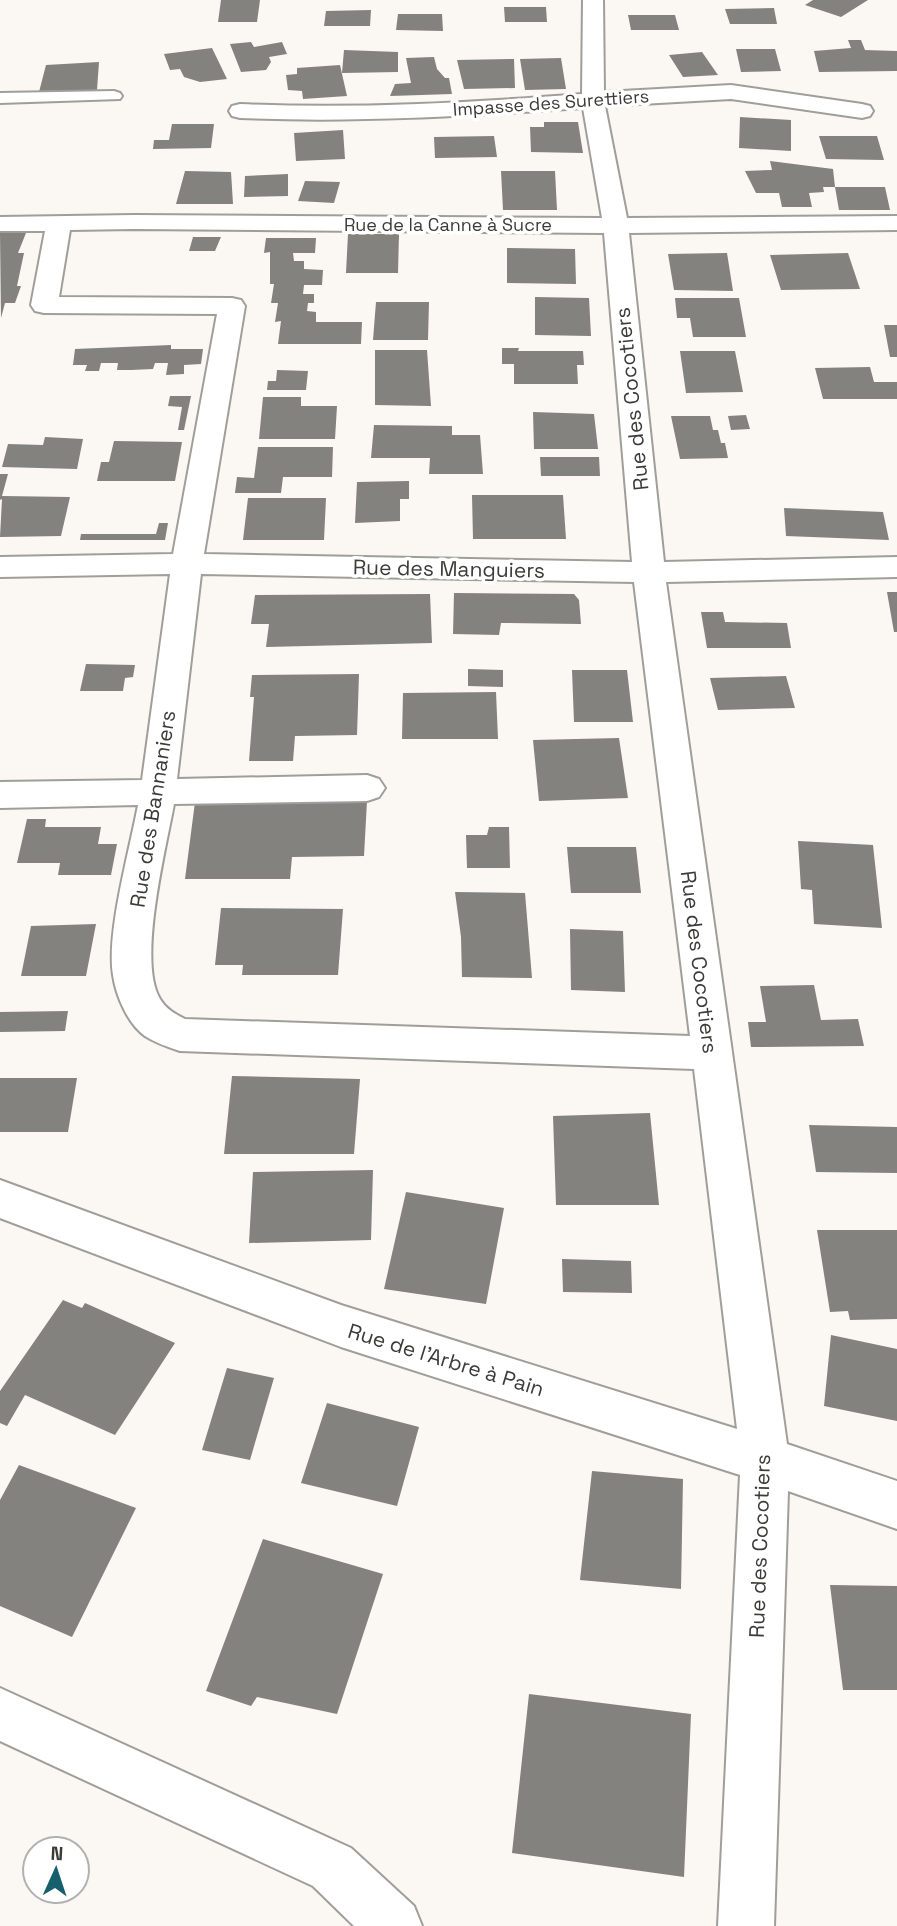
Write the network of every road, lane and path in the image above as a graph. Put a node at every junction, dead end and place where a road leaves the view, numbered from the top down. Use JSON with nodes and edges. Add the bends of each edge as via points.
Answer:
{"nodes":[{"id":1,"x":593,"y":0,"type":"edge"},
{"id":2,"x":114,"y":96,"type":"dead end"},
{"id":3,"x":0,"y":98,"type":"edge"},
{"id":4,"x":593,"y":101,"type":"junction"},
{"id":5,"x":240,"y":111,"type":"dead end"},
{"id":6,"x":862,"y":111,"type":"dead end"},
{"id":7,"x":60,"y":222,"type":"junction"},
{"id":8,"x":897,"y":223,"type":"edge"},
{"id":9,"x":0,"y":224,"type":"edge"},
{"id":10,"x":615,"y":226,"type":"junction"},
{"id":11,"x":187,"y":564,"type":"junction"},
{"id":12,"x":0,"y":567,"type":"edge"},
{"id":13,"x":897,"y":567,"type":"edge"},
{"id":14,"x":649,"y":572,"type":"junction"},
{"id":15,"x":367,"y":788,"type":"dead end"},
{"id":16,"x":158,"y":792,"type":"junction"},
{"id":17,"x":0,"y":795,"type":"edge"},
{"id":18,"x":711,"y":1053,"type":"junction"},
{"id":19,"x":0,"y":1199,"type":"edge"},
{"id":20,"x":765,"y":1460,"type":"junction"},
{"id":21,"x":897,"y":1506,"type":"edge"},
{"id":22,"x":0,"y":1714,"type":"edge"},
{"id":23,"x":394,"y":1926,"type":"edge"},
{"id":24,"x":746,"y":1926,"type":"edge"}],
"edges":[{"from":1,"to":4,"type":"street","name":"Rue des Cocotiers"},
{"from":2,"to":3,"type":"lane"},
{"from":4,"to":5,"type":"street","name":"Impasse des Surettiers","via":[[369,114]]},
{"from":4,"to":6,"type":"street","name":"Impasse des Surettiers","via":[[731,92]]},
{"from":4,"to":10,"type":"street","name":"Rue des Cocotiers"},
{"from":7,"to":9,"type":"street","name":"Rue de la Canne à Sucre"},
{"from":7,"to":10,"type":"street","name":"Rue de la Canne à Sucre"},
{"from":7,"to":11,"type":"street","name":"Rue des Bannaniers","via":[[44,305],[232,306]]},
{"from":8,"to":10,"type":"street","name":"Rue de la Canne à Sucre"},
{"from":10,"to":14,"type":"street","name":"Rue des Cocotiers"},
{"from":11,"to":12,"type":"street","name":"Rue des Manguiers"},
{"from":11,"to":14,"type":"street","name":"Rue des Manguiers"},
{"from":11,"to":16,"type":"street","name":"Rue des Bannaniers"},
{"from":13,"to":14,"type":"street","name":"Rue des Manguiers"},
{"from":14,"to":18,"type":"street","name":"Rue des Cocotiers"},
{"from":15,"to":16,"type":"street"},
{"from":16,"to":17,"type":"street"},
{"from":16,"to":18,"type":"street","name":"Rue des Bannaniers","via":[[133,932],[132,975],[142,1005],[158,1024],[180,1035]]},
{"from":18,"to":20,"type":"street","name":"Rue des Cocotiers"},
{"from":19,"to":20,"type":"street","name":"Rue de l'Arbre à Pain","via":[[341,1326]]},
{"from":20,"to":21,"type":"street","name":"Rue de l'Arbre à Pain"},
{"from":20,"to":24,"type":"street","name":"Rue des Cocotiers"},
{"from":22,"to":23,"type":"street","via":[[332,1867]]}]}
